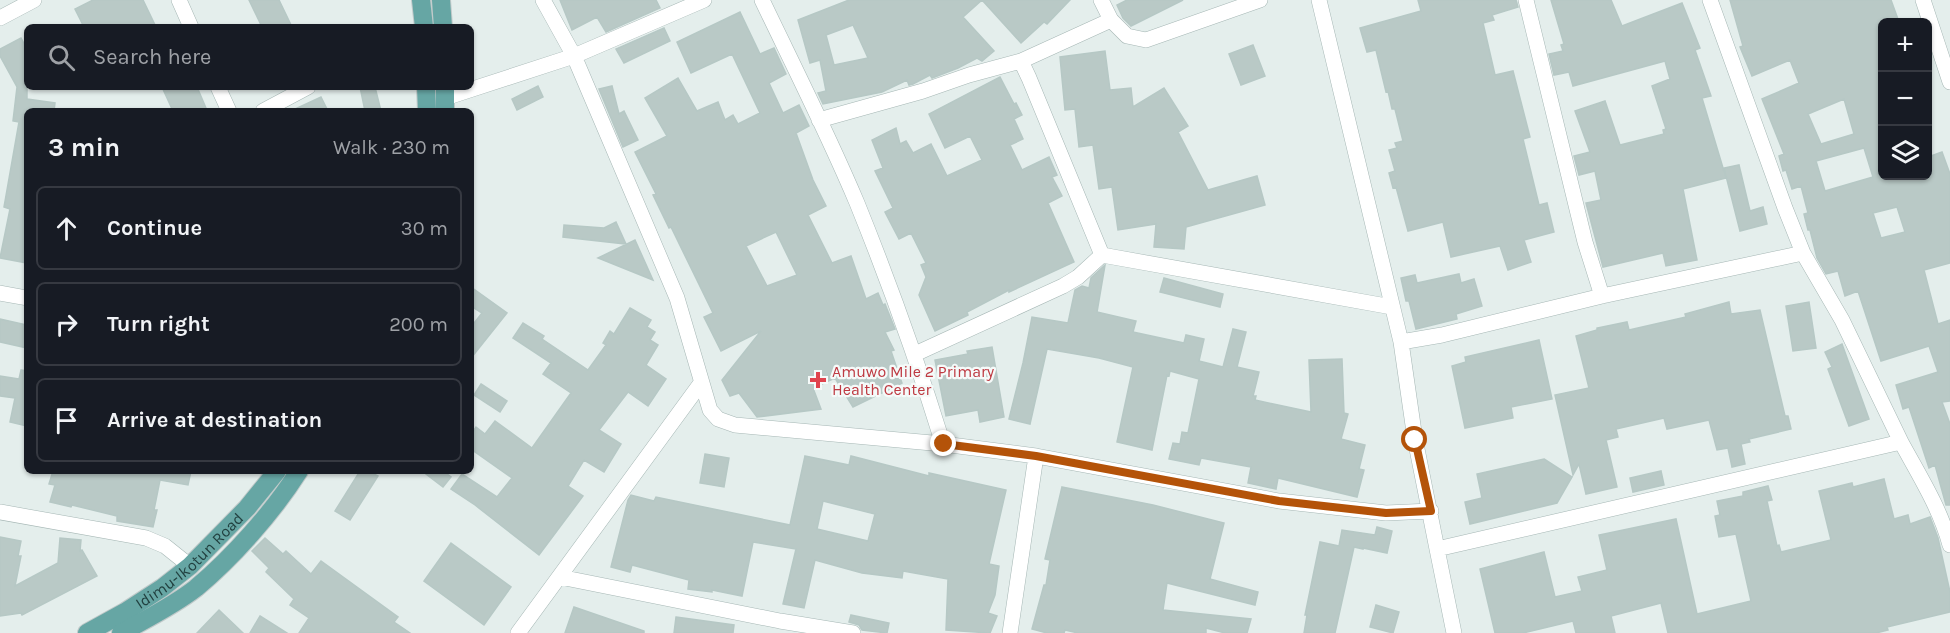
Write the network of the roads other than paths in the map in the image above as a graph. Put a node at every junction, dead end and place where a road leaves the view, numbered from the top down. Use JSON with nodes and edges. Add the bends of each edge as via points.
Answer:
{"nodes":[{"id":1,"x":34,"y":0,"type":"edge"},
{"id":2,"x":179,"y":0,"type":"edge"},
{"id":3,"x":421,"y":0,"type":"edge"},
{"id":4,"x":441,"y":0,"type":"edge"},
{"id":5,"x":543,"y":0,"type":"edge"},
{"id":6,"x":704,"y":0,"type":"edge"},
{"id":7,"x":762,"y":0,"type":"edge"},
{"id":8,"x":1101,"y":0,"type":"edge"},
{"id":9,"x":1260,"y":0,"type":"edge"},
{"id":10,"x":1319,"y":0,"type":"edge"},
{"id":11,"x":1526,"y":0,"type":"edge"},
{"id":12,"x":1710,"y":0,"type":"edge"},
{"id":13,"x":1923,"y":0,"type":"edge"},
{"id":14,"x":0,"y":18,"type":"edge"},
{"id":15,"x":1111,"y":20,"type":"junction"},
{"id":16,"x":190,"y":24,"type":"edge"},
{"id":17,"x":424,"y":24,"type":"edge"},
{"id":18,"x":443,"y":24,"type":"edge"},
{"id":19,"x":574,"y":56,"type":"junction"},
{"id":20,"x":1021,"y":61,"type":"junction"},
{"id":21,"x":1950,"y":82,"type":"edge"},
{"id":22,"x":474,"y":89,"type":"edge"},
{"id":23,"x":219,"y":90,"type":"edge"},
{"id":24,"x":302,"y":90,"type":"edge"},
{"id":25,"x":426,"y":90,"type":"edge"},
{"id":26,"x":472,"y":90,"type":"edge"},
{"id":27,"x":445,"y":99,"type":"edge"},
{"id":28,"x":228,"y":108,"type":"edge"},
{"id":29,"x":269,"y":108,"type":"edge"},
{"id":30,"x":427,"y":108,"type":"edge"},
{"id":31,"x":819,"y":120,"type":"junction"},
{"id":32,"x":1803,"y":253,"type":"junction"},
{"id":33,"x":1102,"y":255,"type":"junction"},
{"id":34,"x":0,"y":293,"type":"edge"},
{"id":35,"x":1602,"y":296,"type":"junction"},
{"id":36,"x":24,"y":297,"type":"edge"},
{"id":37,"x":1392,"y":308,"type":"junction"},
{"id":38,"x":1401,"y":342,"type":"junction"},
{"id":39,"x":915,"y":354,"type":"junction"},
{"id":40,"x":701,"y":383,"type":"junction"},
{"id":41,"x":1901,"y":442,"type":"junction"},
{"id":42,"x":944,"y":444,"type":"junction"},
{"id":43,"x":1036,"y":456,"type":"junction"},
{"id":44,"x":275,"y":474,"type":"edge"},
{"id":45,"x":297,"y":474,"type":"edge"},
{"id":46,"x":1431,"y":511,"type":"junction"},
{"id":47,"x":0,"y":512,"type":"edge"},
{"id":48,"x":1950,"y":545,"type":"edge"},
{"id":49,"x":1437,"y":549,"type":"junction"},
{"id":50,"x":190,"y":566,"type":"junction"},
{"id":51,"x":560,"y":577,"type":"junction"},
{"id":52,"x":87,"y":633,"type":"edge"},
{"id":53,"x":121,"y":633,"type":"edge"},
{"id":54,"x":518,"y":633,"type":"edge"},
{"id":55,"x":853,"y":633,"type":"edge"},
{"id":56,"x":1010,"y":633,"type":"edge"},
{"id":57,"x":1454,"y":633,"type":"edge"}],
"edges":[{"from":1,"to":14,"type":"street"},
{"from":2,"to":16,"type":"street"},
{"from":3,"to":17,"type":"main road"},
{"from":4,"to":18,"type":"main road"},
{"from":5,"to":19,"type":"street"},
{"from":6,"to":19,"type":"street"},
{"from":7,"to":31,"type":"street"},
{"from":8,"to":15,"type":"street"},
{"from":9,"to":15,"type":"street","via":[[1146,40],[1127,36]]},
{"from":10,"to":37,"type":"street"},
{"from":11,"to":35,"type":"street","via":[[1584,242]]},
{"from":12,"to":32,"type":"street"},
{"from":13,"to":21,"type":"street"},
{"from":15,"to":20,"type":"street"},
{"from":19,"to":22,"type":"street"},
{"from":19,"to":40,"type":"street","via":[[677,298]]},
{"from":20,"to":31,"type":"street"},
{"from":20,"to":33,"type":"street"},
{"from":23,"to":28,"type":"street"},
{"from":24,"to":29,"type":"street"},
{"from":25,"to":30,"type":"main road"},
{"from":26,"to":27,"type":"street"},
{"from":31,"to":39,"type":"street","via":[[856,202]]},
{"from":32,"to":35,"type":"street"},
{"from":32,"to":41,"type":"street","via":[[1842,320]]},
{"from":33,"to":37,"type":"street"},
{"from":33,"to":39,"type":"street","via":[[1063,286]]},
{"from":34,"to":36,"type":"street"},
{"from":35,"to":38,"type":"street"},
{"from":37,"to":38,"type":"street"},
{"from":38,"to":46,"type":"street","via":[[1415,440]]},
{"from":39,"to":42,"type":"street"},
{"from":40,"to":42,"type":"street","via":[[710,410],[718,419],[735,425]]},
{"from":40,"to":51,"type":"street"},
{"from":41,"to":48,"type":"street","via":[[1937,508]]},
{"from":41,"to":49,"type":"street"},
{"from":42,"to":43,"type":"street"},
{"from":43,"to":46,"type":"street","via":[[1279,501],[1386,513]]},
{"from":43,"to":56,"type":"street"},
{"from":44,"to":50,"type":"main road","name":"Idimu-Ikotun Road","via":[[248,508]]},
{"from":45,"to":53,"type":"main road","via":[[261,521],[195,588]]},
{"from":46,"to":49,"type":"street"},
{"from":47,"to":50,"type":"street","via":[[146,538],[165,546]]},
{"from":49,"to":57,"type":"street"},
{"from":50,"to":52,"type":"main road","name":"Idimu-Ikotun Road","via":[[153,594]]},
{"from":51,"to":54,"type":"street"},
{"from":51,"to":55,"type":"street"}]}
